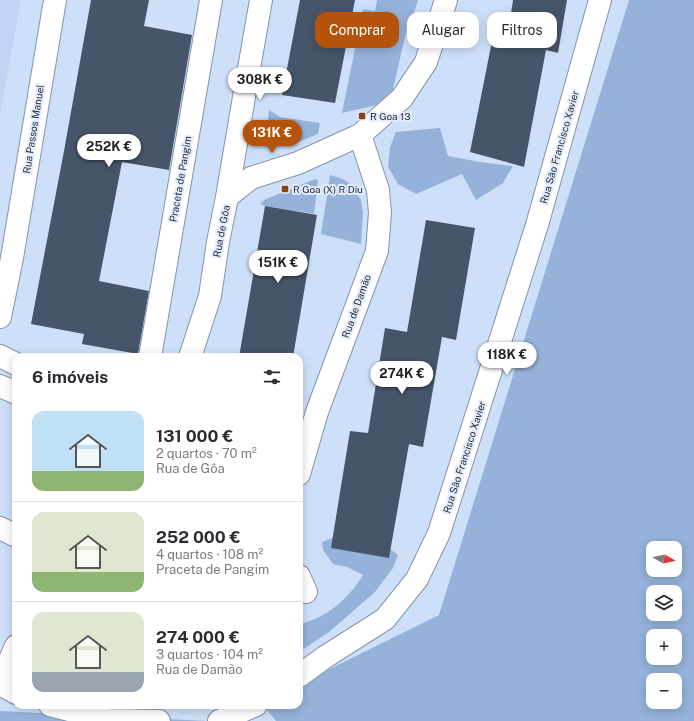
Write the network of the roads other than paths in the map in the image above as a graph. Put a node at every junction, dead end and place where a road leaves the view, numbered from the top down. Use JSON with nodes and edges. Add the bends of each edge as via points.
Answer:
{"nodes":[{"id":1,"x":55,"y":0,"type":"edge"},
{"id":2,"x":211,"y":0,"type":"edge"},
{"id":3,"x":261,"y":0,"type":"edge"},
{"id":4,"x":446,"y":0,"type":"edge"},
{"id":5,"x":600,"y":0,"type":"edge"},
{"id":6,"x":360,"y":135,"type":"junction"},
{"id":7,"x":227,"y":197,"type":"junction"},
{"id":8,"x":0,"y":317,"type":"edge"},
{"id":9,"x":151,"y":353,"type":"edge"},
{"id":10,"x":191,"y":353,"type":"edge"},
{"id":11,"x":0,"y":356,"type":"edge"},
{"id":12,"x":12,"y":362,"type":"edge"},
{"id":13,"x":0,"y":386,"type":"edge"},
{"id":14,"x":12,"y":391,"type":"edge"},
{"id":15,"x":303,"y":460,"type":"edge"},
{"id":16,"x":0,"y":528,"type":"edge"},
{"id":17,"x":12,"y":534,"type":"edge"},
{"id":18,"x":12,"y":655,"type":"edge"},
{"id":19,"x":303,"y":673,"type":"edge"},
{"id":20,"x":0,"y":683,"type":"edge"},
{"id":21,"x":12,"y":690,"type":"edge"},
{"id":22,"x":65,"y":709,"type":"edge"},
{"id":23,"x":247,"y":709,"type":"edge"},
{"id":24,"x":159,"y":721,"type":"edge"},
{"id":25,"x":219,"y":721,"type":"edge"}],
"edges":[{"from":1,"to":8,"type":"street","name":"Rua Passos Manuel"},
{"from":2,"to":9,"type":"street","name":"Praceta de Pangim"},
{"from":3,"to":7,"type":"street"},
{"from":4,"to":6,"type":"street","name":"Rua de Gôa","via":[[426,62],[402,98]]},
{"from":5,"to":19,"type":"street","name":"Rua São Francisco Xavier","via":[[537,225],[440,533],[418,579],[385,619]]},
{"from":6,"to":7,"type":"street","name":"Rua de Gôa","via":[[298,163],[251,178]]},
{"from":6,"to":15,"type":"street","name":"Rua de Damão","via":[[378,190],[380,214],[377,251],[317,412]]},
{"from":7,"to":10,"type":"street","name":"Rua de Gôa","via":[[210,296]]},
{"from":11,"to":12,"type":"street"},
{"from":13,"to":14,"type":"street"},
{"from":16,"to":17,"type":"street"},
{"from":18,"to":20,"type":"street"},
{"from":20,"to":21,"type":"street"},
{"from":22,"to":24,"type":"street","via":[[108,720]]},
{"from":23,"to":25,"type":"street"}]}
